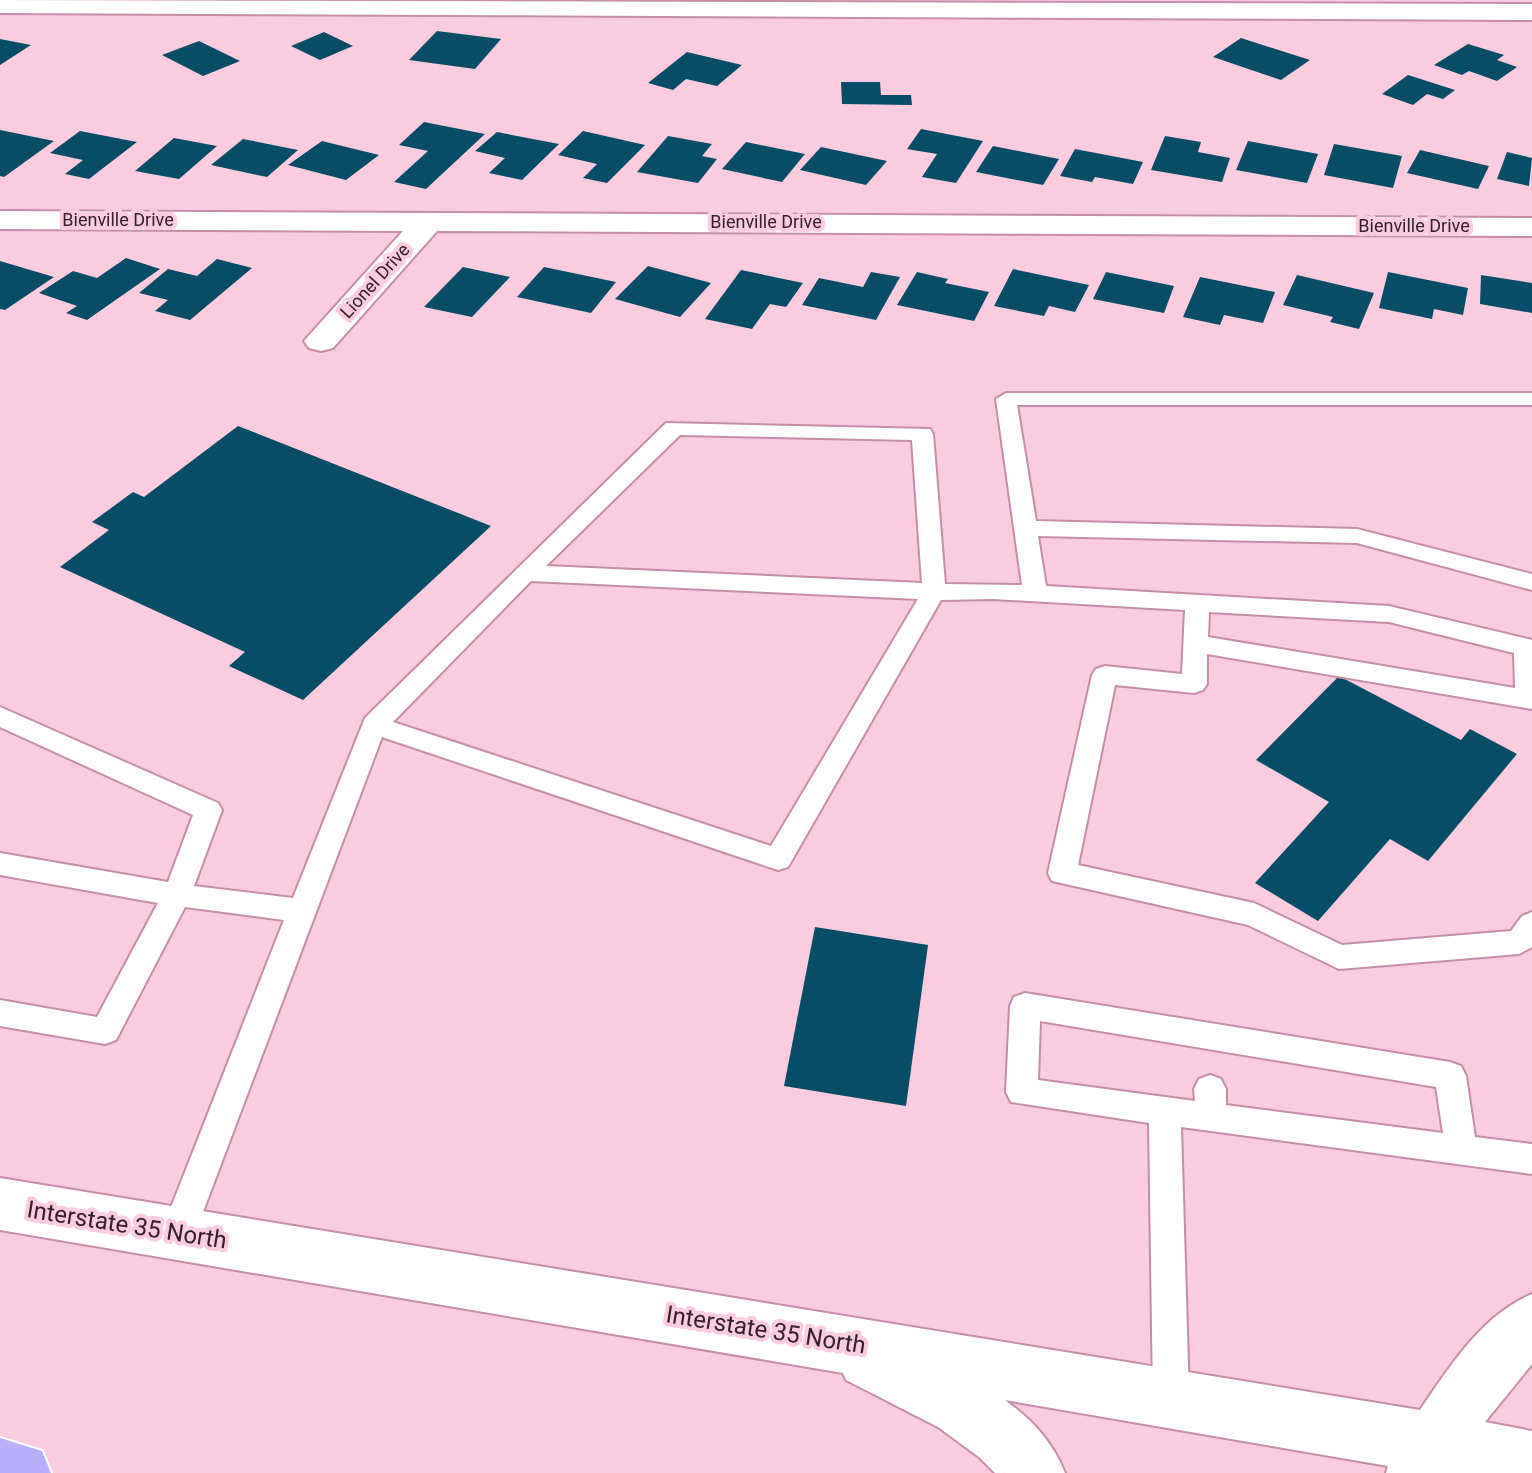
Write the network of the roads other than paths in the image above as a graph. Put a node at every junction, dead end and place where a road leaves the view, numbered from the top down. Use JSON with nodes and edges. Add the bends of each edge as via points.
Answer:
{"nodes":[{"id":1,"x":962,"y":4,"type":"edge"},
{"id":2,"x":0,"y":5,"type":"edge"},
{"id":3,"x":1532,"y":12,"type":"edge"},
{"id":4,"x":0,"y":220,"type":"edge"},
{"id":5,"x":430,"y":220,"type":"junction"},
{"id":6,"x":1532,"y":227,"type":"edge"},
{"id":7,"x":321,"y":341,"type":"dead end"},
{"id":8,"x":1532,"y":399,"type":"edge"},
{"id":9,"x":1025,"y":528,"type":"junction"},
{"id":10,"x":525,"y":573,"type":"junction"},
{"id":11,"x":1532,"y":582,"type":"edge"},
{"id":12,"x":934,"y":592,"type":"junction"},
{"id":13,"x":1035,"y":594,"type":"junction"},
{"id":14,"x":1197,"y":603,"type":"junction"},
{"id":15,"x":1196,"y":644,"type":"junction"},
{"id":16,"x":1529,"y":648,"type":"edge"},
{"id":17,"x":1530,"y":699,"type":"edge"},
{"id":18,"x":0,"y":716,"type":"edge"},
{"id":19,"x":374,"y":725,"type":"junction"},
{"id":20,"x":0,"y":864,"type":"edge"},
{"id":21,"x":177,"y":895,"type":"junction"},
{"id":22,"x":303,"y":911,"type":"junction"},
{"id":23,"x":1532,"y":924,"type":"edge"},
{"id":24,"x":0,"y":1013,"type":"edge"},
{"id":25,"x":1145,"y":1099,"type":"junction"},
{"id":26,"x":1461,"y":1148,"type":"junction"},
{"id":27,"x":1532,"y":1159,"type":"edge"},
{"id":28,"x":0,"y":1204,"type":"edge"},
{"id":29,"x":178,"y":1233,"type":"junction"},
{"id":30,"x":1532,"y":1323,"type":"edge"},
{"id":31,"x":832,"y":1341,"type":"junction"},
{"id":32,"x":1171,"y":1398,"type":"junction"},
{"id":33,"x":1426,"y":1458,"type":"edge"},
{"id":34,"x":1532,"y":1462,"type":"edge"},
{"id":35,"x":0,"y":1469,"type":"edge"},
{"id":36,"x":20,"y":1473,"type":"edge"},
{"id":37,"x":1034,"y":1473,"type":"edge"}],
"edges":[{"from":1,"to":2,"type":"street"},
{"from":1,"to":3,"type":"street"},
{"from":4,"to":5,"type":"street","name":"Bienville Drive"},
{"from":5,"to":6,"type":"street","name":"Bienville Drive"},
{"from":5,"to":7,"type":"street","name":"Lionel Drive"},
{"from":8,"to":9,"type":"lane","via":[[1006,399]]},
{"from":9,"to":11,"type":"lane","via":[[1357,536]]},
{"from":9,"to":13,"type":"lane"},
{"from":10,"to":12,"type":"lane"},
{"from":10,"to":12,"type":"lane","via":[[674,428],[922,434]]},
{"from":10,"to":19,"type":"lane"},
{"from":12,"to":13,"type":"lane"},
{"from":12,"to":19,"type":"lane","via":[[778,859]]},
{"from":13,"to":14,"type":"lane"},
{"from":14,"to":15,"type":"lane"},
{"from":14,"to":16,"type":"lane","via":[[1389,614]]},
{"from":15,"to":17,"type":"lane"},
{"from":15,"to":23,"type":"lane","via":[[1194,684],[1105,675],[1062,873],[1254,915],[1339,957],[1519,942]]},
{"from":16,"to":17,"type":"lane"},
{"from":18,"to":21,"type":"lane","via":[[208,810]]},
{"from":19,"to":22,"type":"lane"},
{"from":20,"to":21,"type":"lane"},
{"from":21,"to":22,"type":"lane"},
{"from":21,"to":24,"type":"lane","via":[[105,1031]]},
{"from":22,"to":29,"type":"lane"},
{"from":25,"to":26,"type":"lane","via":[[1210,1102],[1408,1133]]},
{"from":25,"to":26,"type":"lane","via":[[1081,1086],[1022,1092],[1025,1006],[1209,1044],[1450,1076]]},
{"from":25,"to":32,"type":"lane"},
{"from":26,"to":27,"type":"lane"},
{"from":28,"to":29,"type":"street","name":"Interstate 35 North"},
{"from":29,"to":31,"type":"street","name":"Interstate 35 North"},
{"from":30,"to":33,"type":"street","via":[[1501,1350]]},
{"from":31,"to":32,"type":"street","name":"Interstate 35 North"},
{"from":31,"to":37,"type":"street","via":[[985,1421],[1020,1450]]},
{"from":32,"to":33,"type":"street","name":"Interstate 35 North"},
{"from":33,"to":34,"type":"street","name":"Interstate 35 North"},
{"from":35,"to":36,"type":"highway"}]}
